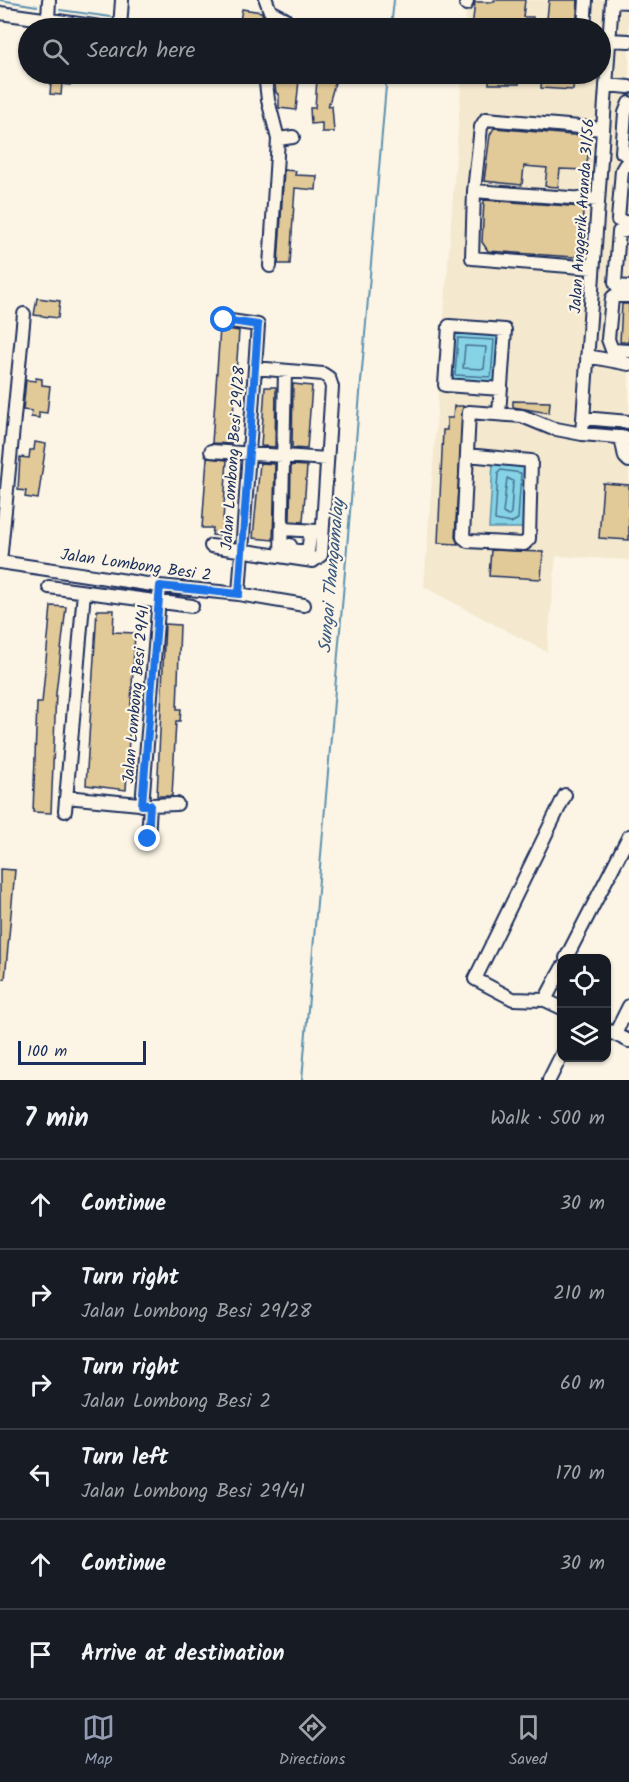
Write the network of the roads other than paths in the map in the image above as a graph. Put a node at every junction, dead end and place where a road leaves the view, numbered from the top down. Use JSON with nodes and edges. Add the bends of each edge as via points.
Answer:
{"nodes":[{"id":1,"x":49,"y":0,"type":"edge"},
{"id":2,"x":122,"y":0,"type":"edge"},
{"id":3,"x":266,"y":0,"type":"edge"},
{"id":4,"x":586,"y":0,"type":"edge"},
{"id":5,"x":612,"y":0,"type":"edge"},
{"id":6,"x":629,"y":2,"type":"edge"},
{"id":7,"x":0,"y":13,"type":"edge"},
{"id":8,"x":34,"y":18,"type":"edge"},
{"id":9,"x":48,"y":18,"type":"edge"},
{"id":10,"x":121,"y":18,"type":"edge"},
{"id":11,"x":283,"y":18,"type":"edge"},
{"id":12,"x":585,"y":18,"type":"edge"},
{"id":13,"x":611,"y":18,"type":"edge"},
{"id":14,"x":611,"y":40,"type":"edge"},
{"id":15,"x":629,"y":41,"type":"edge"},
{"id":16,"x":266,"y":84,"type":"edge"},
{"id":17,"x":606,"y":85,"type":"joint"},
{"id":18,"x":629,"y":87,"type":"edge"},
{"id":19,"x":627,"y":108,"type":"edge"},
{"id":20,"x":604,"y":110,"type":"junction"},
{"id":21,"x":603,"y":129,"type":"junction"},
{"id":22,"x":293,"y":137,"type":"dead end"},
{"id":23,"x":278,"y":140,"type":"junction"},
{"id":24,"x":629,"y":157,"type":"edge"},
{"id":25,"x":629,"y":165,"type":"edge"},
{"id":26,"x":474,"y":191,"type":"junction"},
{"id":27,"x":598,"y":204,"type":"junction"},
{"id":28,"x":618,"y":209,"type":"junction"},
{"id":29,"x":629,"y":223,"type":"edge"},
{"id":30,"x":629,"y":230,"type":"edge"},
{"id":31,"x":596,"y":238,"type":"junction"},
{"id":32,"x":616,"y":240,"type":"junction"},
{"id":33,"x":270,"y":266,"type":"dead end"},
{"id":34,"x":593,"y":268,"type":"junction"},
{"id":35,"x":629,"y":287,"type":"edge"},
{"id":36,"x":629,"y":296,"type":"edge"},
{"id":37,"x":24,"y":314,"type":"dead end"},
{"id":38,"x":224,"y":320,"type":"dead end"},
{"id":39,"x":588,"y":339,"type":"junction"},
{"id":40,"x":608,"y":339,"type":"junction"},
{"id":41,"x":629,"y":351,"type":"edge"},
{"id":42,"x":587,"y":356,"type":"junction"},
{"id":43,"x":629,"y":364,"type":"edge"},
{"id":44,"x":255,"y":368,"type":"junction"},
{"id":45,"x":285,"y":371,"type":"junction"},
{"id":46,"x":501,"y":389,"type":"junction"},
{"id":47,"x":500,"y":414,"type":"junction"},
{"id":48,"x":583,"y":418,"type":"junction"},
{"id":49,"x":629,"y":422,"type":"edge"},
{"id":50,"x":582,"y":434,"type":"junction"},
{"id":51,"x":625,"y":437,"type":"edge"},
{"id":52,"x":211,"y":451,"type":"dead end"},
{"id":53,"x":249,"y":453,"type":"junction"},
{"id":54,"x":467,"y":455,"type":"junction"},
{"id":55,"x":284,"y":456,"type":"junction"},
{"id":56,"x":327,"y":459,"type":"junction"},
{"id":57,"x":629,"y":461,"type":"edge"},
{"id":58,"x":287,"y":529,"type":"junction"},
{"id":59,"x":317,"y":531,"type":"junction"},
{"id":60,"x":211,"y":546,"type":"dead end"},
{"id":61,"x":242,"y":550,"type":"junction"},
{"id":62,"x":281,"y":556,"type":"junction"},
{"id":63,"x":0,"y":562,"type":"edge"},
{"id":64,"x":160,"y":586,"type":"junction"},
{"id":65,"x":50,"y":587,"type":"dead end"},
{"id":66,"x":84,"y":592,"type":"junction"},
{"id":67,"x":239,"y":594,"type":"junction"},
{"id":68,"x":159,"y":602,"type":"junction"},
{"id":69,"x":304,"y":605,"type":"dead end"},
{"id":70,"x":192,"y":606,"type":"dead end"},
{"id":71,"x":565,"y":795,"type":"dead end"},
{"id":72,"x":66,"y":797,"type":"junction"},
{"id":73,"x":177,"y":804,"type":"dead end"},
{"id":74,"x":146,"y":805,"type":"junction"},
{"id":75,"x":65,"y":811,"type":"dead end"},
{"id":76,"x":629,"y":836,"type":"edge"},
{"id":77,"x":148,"y":839,"type":"dead end"},
{"id":78,"x":568,"y":954,"type":"edge"},
{"id":79,"x":557,"y":976,"type":"edge"},
{"id":80,"x":545,"y":1000,"type":"junction"},
{"id":81,"x":557,"y":1006,"type":"edge"},
{"id":82,"x":629,"y":1006,"type":"edge"},
{"id":83,"x":611,"y":1032,"type":"edge"},
{"id":84,"x":629,"y":1041,"type":"edge"},
{"id":85,"x":557,"y":1062,"type":"edge"},
{"id":86,"x":549,"y":1080,"type":"edge"}],
"edges":[{"from":1,"to":9,"type":"street"},
{"from":2,"to":10,"type":"street"},
{"from":3,"to":11,"type":"street","via":[[270,11]]},
{"from":4,"to":12,"type":"street"},
{"from":5,"to":6,"type":"street"},
{"from":5,"to":13,"type":"street","name":"Jalan Anggerik Aranda 31/56"},
{"from":7,"to":8,"type":"street"},
{"from":14,"to":15,"type":"street"},
{"from":16,"to":23,"type":"street"},
{"from":17,"to":18,"type":"street"},
{"from":17,"to":20,"type":"street","name":"Jalan Anggerik Aranda 31/56"},
{"from":19,"to":20,"type":"street"},
{"from":19,"to":24,"type":"street","via":[[622,152]]},
{"from":20,"to":21,"type":"street","name":"Jalan Anggerik Aranda 31/56"},
{"from":21,"to":26,"type":"street","via":[[486,119],[481,127]]},
{"from":21,"to":27,"type":"street","name":"Jalan Anggerik Aranda 31/56"},
{"from":22,"to":23,"type":"street"},
{"from":23,"to":33,"type":"street"},
{"from":25,"to":28,"type":"street","via":[[622,170]]},
{"from":26,"to":27,"type":"street"},
{"from":26,"to":34,"type":"street","via":[[472,258]]},
{"from":27,"to":28,"type":"street"},
{"from":27,"to":31,"type":"street","name":"Jalan Anggerik Aranda 31/56"},
{"from":28,"to":29,"type":"street","via":[[618,220]]},
{"from":30,"to":32,"type":"street","via":[[619,232]]},
{"from":31,"to":32,"type":"street"},
{"from":31,"to":34,"type":"street","name":"Jalan Anggerik Aranda 31/56"},
{"from":32,"to":35,"type":"street","via":[[615,285]]},
{"from":34,"to":39,"type":"street","name":"Jalan Anggerik Aranda 31/56"},
{"from":36,"to":40,"type":"street","via":[[612,298]]},
{"from":37,"to":63,"type":"street"},
{"from":38,"to":44,"type":"street","name":"Jalan Lombong Besi 29/28","via":[[258,325]]},
{"from":39,"to":40,"type":"street"},
{"from":39,"to":42,"type":"street","name":"Jalan Anggerik Aranda 31/56"},
{"from":40,"to":41,"type":"street","via":[[612,350]]},
{"from":42,"to":43,"type":"street"},
{"from":42,"to":48,"type":"street","name":"Jalan Anggerik Aranda 31/56"},
{"from":44,"to":45,"type":"street"},
{"from":44,"to":53,"type":"street","name":"Jalan Lombong Besi 29/28"},
{"from":45,"to":55,"type":"street"},
{"from":45,"to":56,"type":"street","via":[[323,374],[329,378],[332,387]]},
{"from":46,"to":46,"type":"street","via":[[505,330],[449,326],[445,386]]},
{"from":46,"to":47,"type":"street"},
{"from":47,"to":50,"type":"street","via":[[522,416],[551,428]]},
{"from":47,"to":54,"type":"street","via":[[469,412]]},
{"from":48,"to":49,"type":"street"},
{"from":48,"to":50,"type":"street","name":"Jalan Anggerik Aranda 31/56"},
{"from":50,"to":51,"type":"street"},
{"from":51,"to":57,"type":"street","via":[[625,457]]},
{"from":52,"to":53,"type":"street"},
{"from":53,"to":55,"type":"street"},
{"from":53,"to":61,"type":"street","name":"Jalan Lombong Besi 29/28"},
{"from":54,"to":54,"type":"street","via":[[531,461],[527,543],[465,540]]},
{"from":55,"to":56,"type":"street"},
{"from":55,"to":58,"type":"street"},
{"from":56,"to":59,"type":"street"},
{"from":58,"to":59,"type":"street"},
{"from":58,"to":59,"type":"street","via":[[293,551],[308,551]]},
{"from":58,"to":62,"type":"street"},
{"from":59,"to":62,"type":"street","via":[[318,559]]},
{"from":60,"to":61,"type":"street"},
{"from":61,"to":62,"type":"street"},
{"from":61,"to":67,"type":"street","name":"Jalan Lombong Besi 29/28"},
{"from":63,"to":64,"type":"street","name":"Jalan Lombong Besi 2"},
{"from":64,"to":67,"type":"street","name":"Jalan Lombong Besi 2"},
{"from":64,"to":68,"type":"street","name":"Jalan Lombong Besi 29/41"},
{"from":65,"to":66,"type":"street"},
{"from":66,"to":68,"type":"street"},
{"from":66,"to":72,"type":"street"},
{"from":67,"to":69,"type":"street","name":"Jalan Lombong Besi 2"},
{"from":68,"to":70,"type":"street"},
{"from":68,"to":74,"type":"street","name":"Jalan Lombong Besi 29/41"},
{"from":71,"to":80,"type":"street","via":[[475,979],[513,999]]},
{"from":72,"to":74,"type":"street"},
{"from":72,"to":75,"type":"street"},
{"from":73,"to":74,"type":"street"},
{"from":74,"to":77,"type":"street","name":"Jalan Lombong Besi 29/41"},
{"from":76,"to":78,"type":"street"},
{"from":79,"to":80,"type":"street"},
{"from":80,"to":81,"type":"street"},
{"from":82,"to":83,"type":"street"},
{"from":83,"to":84,"type":"street"},
{"from":85,"to":86,"type":"street"}]}
